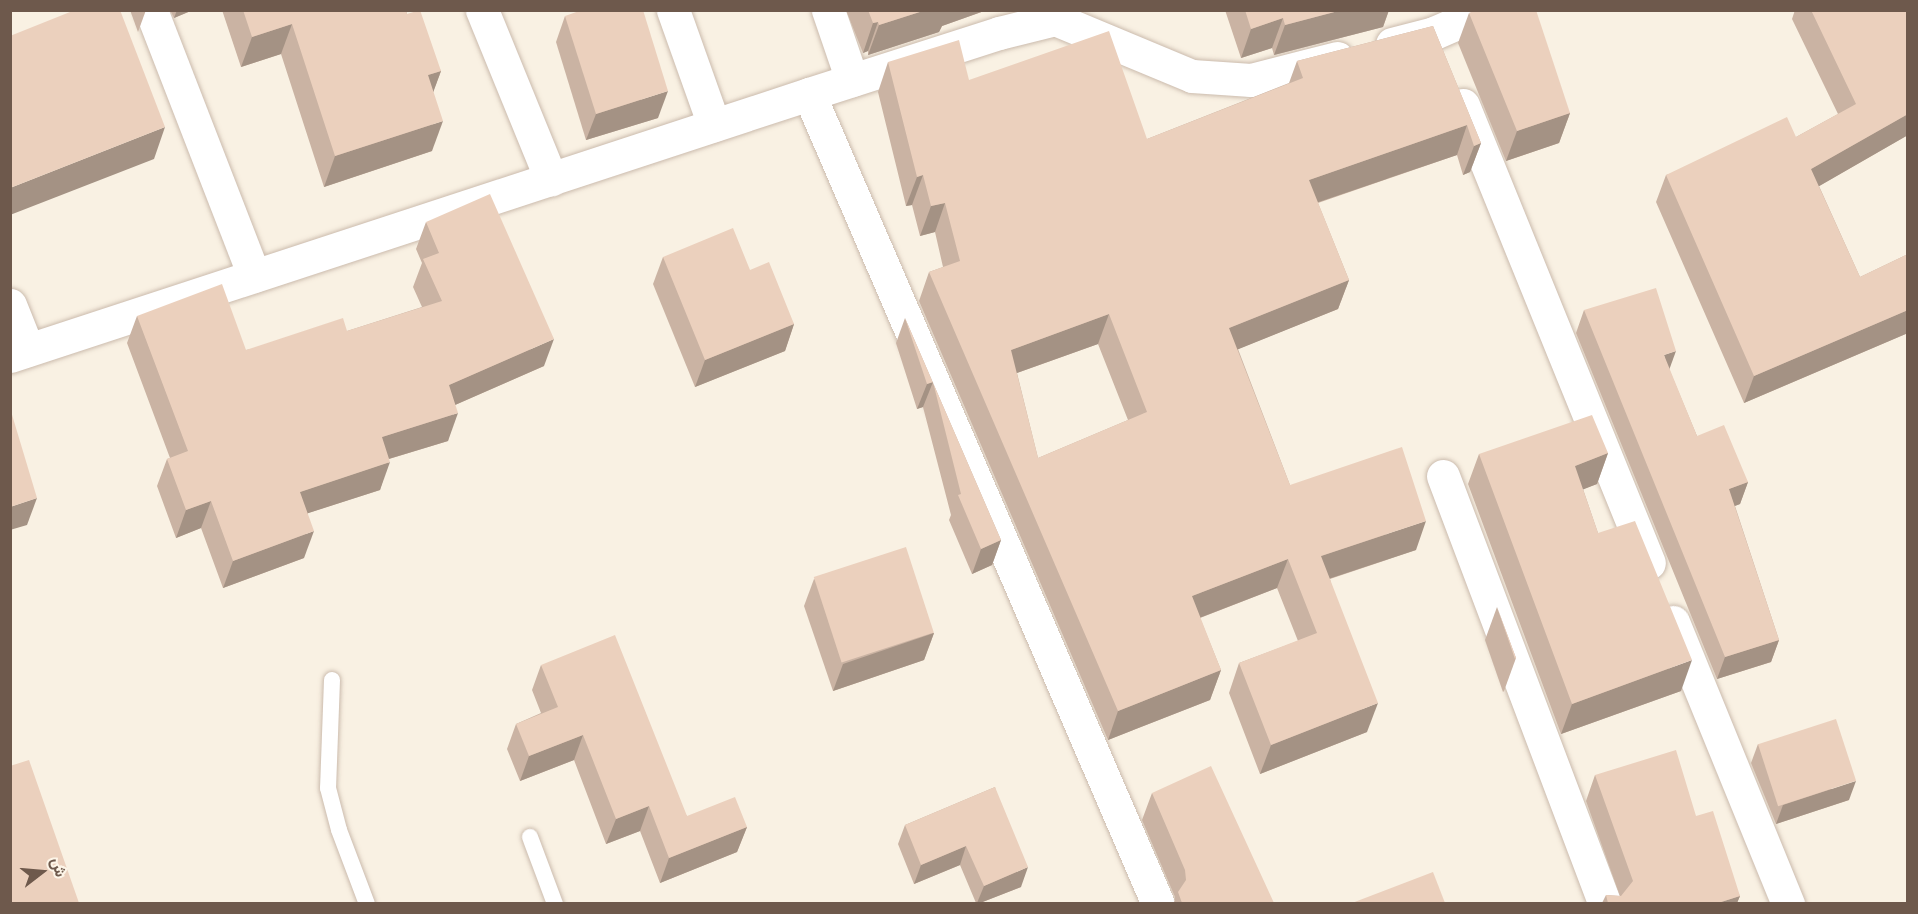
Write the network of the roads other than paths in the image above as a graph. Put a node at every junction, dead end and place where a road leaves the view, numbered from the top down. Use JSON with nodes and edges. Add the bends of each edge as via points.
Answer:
{"nodes":[{"id":1,"x":151,"y":10,"type":"edge"},
{"id":2,"x":482,"y":10,"type":"edge"},
{"id":3,"x":673,"y":10,"type":"edge"},
{"id":4,"x":828,"y":10,"type":"edge"},
{"id":5,"x":1487,"y":10,"type":"edge"},
{"id":6,"x":1434,"y":33,"type":"junction"},
{"id":7,"x":852,"y":80,"type":"junction"},
{"id":8,"x":809,"y":94,"type":"junction"},
{"id":9,"x":714,"y":125,"type":"junction"},
{"id":10,"x":551,"y":179,"type":"junction"},
{"id":11,"x":254,"y":276,"type":"junction"},
{"id":12,"x":10,"y":305,"type":"edge"},
{"id":13,"x":19,"y":353,"type":"edge"},
{"id":14,"x":1443,"y":476,"type":"dead end"},
{"id":15,"x":332,"y":680,"type":"dead end"},
{"id":16,"x":530,"y":837,"type":"dead end"},
{"id":17,"x":367,"y":903,"type":"edge"},
{"id":18,"x":555,"y":903,"type":"edge"},
{"id":19,"x":1158,"y":903,"type":"edge"},
{"id":20,"x":1605,"y":903,"type":"edge"},
{"id":21,"x":1788,"y":903,"type":"edge"}],
"edges":[{"from":1,"to":11,"type":"street"},
{"from":2,"to":10,"type":"street"},
{"from":3,"to":9,"type":"street"},
{"from":4,"to":7,"type":"street"},
{"from":5,"to":6,"type":"street"},
{"from":6,"to":7,"type":"street","via":[[1251,80],[1192,76],[1055,20],[999,33]]},
{"from":6,"to":21,"type":"street"},
{"from":7,"to":8,"type":"street"},
{"from":8,"to":9,"type":"street"},
{"from":8,"to":19,"type":"street"},
{"from":9,"to":10,"type":"street"},
{"from":10,"to":11,"type":"street"},
{"from":11,"to":13,"type":"street"},
{"from":12,"to":13,"type":"street"},
{"from":14,"to":20,"type":"street"},
{"from":15,"to":17,"type":"lane","via":[[328,788],[339,830]]},
{"from":16,"to":18,"type":"lane"}]}
